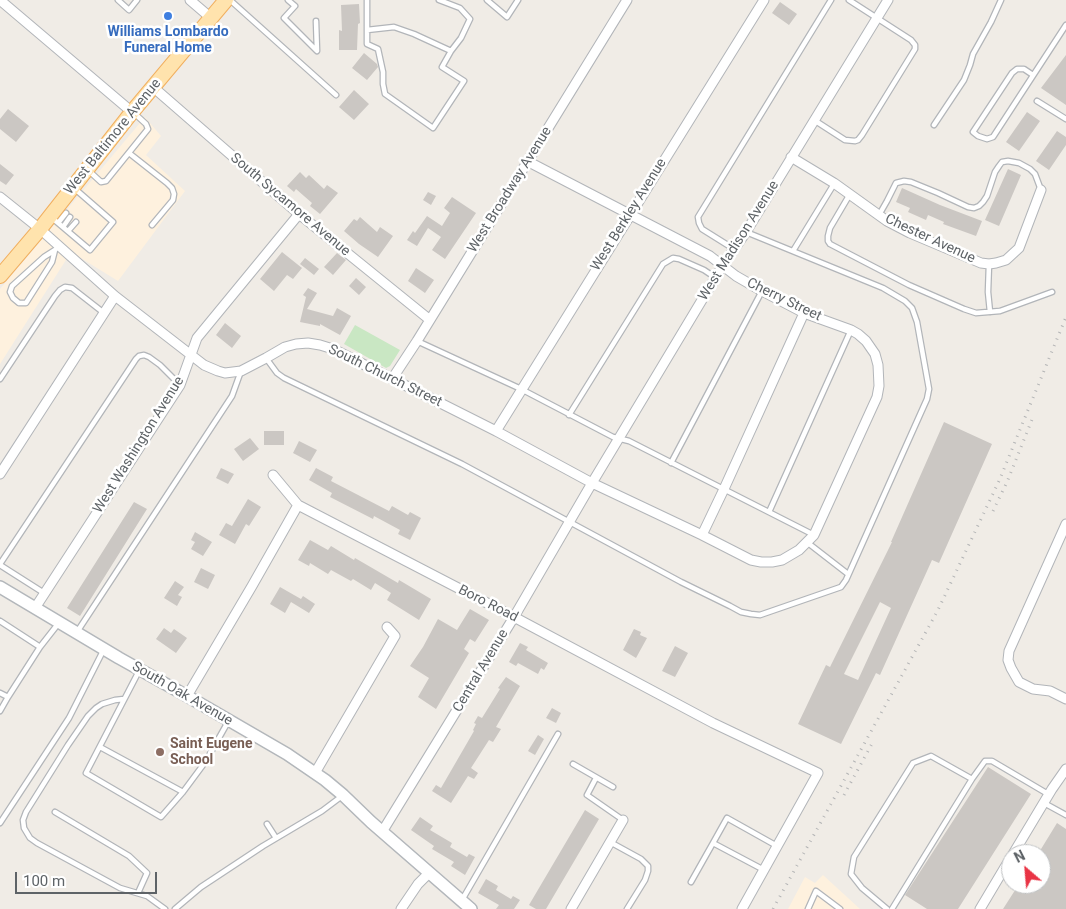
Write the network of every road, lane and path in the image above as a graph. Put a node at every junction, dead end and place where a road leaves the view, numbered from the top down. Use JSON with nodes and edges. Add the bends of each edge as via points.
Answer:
{"nodes":[{"id":1,"x":0,"y":0,"type":"edge"},
{"id":2,"x":118,"y":0,"type":"edge"},
{"id":3,"x":137,"y":0,"type":"edge"},
{"id":4,"x":190,"y":0,"type":"edge"},
{"id":5,"x":226,"y":0,"type":"edge"},
{"id":6,"x":230,"y":0,"type":"edge"},
{"id":7,"x":288,"y":0,"type":"edge"},
{"id":8,"x":367,"y":0,"type":"edge"},
{"id":9,"x":438,"y":0,"type":"edge"},
{"id":10,"x":486,"y":0,"type":"edge"},
{"id":11,"x":518,"y":0,"type":"edge"},
{"id":12,"x":627,"y":0,"type":"edge"},
{"id":13,"x":764,"y":0,"type":"edge"},
{"id":14,"x":831,"y":0,"type":"edge"},
{"id":15,"x":849,"y":0,"type":"edge"},
{"id":16,"x":888,"y":0,"type":"edge"},
{"id":17,"x":1001,"y":0,"type":"edge"},
{"id":18,"x":211,"y":18,"type":"junction"},
{"id":19,"x":877,"y":19,"type":"junction"},
{"id":20,"x":316,"y":21,"type":"dead end"},
{"id":21,"x":1066,"y":25,"type":"edge"},
{"id":22,"x":367,"y":30,"type":"junction"},
{"id":23,"x":450,"y":51,"type":"junction"},
{"id":24,"x":1033,"y":76,"type":"junction"},
{"id":25,"x":153,"y":87,"type":"junction"},
{"id":26,"x":336,"y":95,"type":"dead end"},
{"id":27,"x":1037,"y":101,"type":"dead end"},
{"id":28,"x":132,"y":112,"type":"junction"},
{"id":29,"x":1066,"y":119,"type":"edge"},
{"id":30,"x":814,"y":120,"type":"junction"},
{"id":31,"x":934,"y":125,"type":"dead end"},
{"id":32,"x":129,"y":153,"type":"junction"},
{"id":33,"x":791,"y":157,"type":"junction"},
{"id":34,"x":528,"y":161,"type":"junction"},
{"id":35,"x":87,"y":169,"type":"junction"},
{"id":36,"x":834,"y":183,"type":"junction"},
{"id":37,"x":1041,"y":190,"type":"joint"},
{"id":38,"x":850,"y":194,"type":"junction"},
{"id":39,"x":80,"y":195,"type":"junction"},
{"id":40,"x":0,"y":197,"type":"edge"},
{"id":41,"x":299,"y":214,"type":"junction"},
{"id":42,"x":630,"y":214,"type":"junction"},
{"id":43,"x":68,"y":215,"type":"dead end"},
{"id":44,"x":878,"y":215,"type":"junction"},
{"id":45,"x":57,"y":222,"type":"junction"},
{"id":46,"x":76,"y":222,"type":"dead end"},
{"id":47,"x":152,"y":225,"type":"dead end"},
{"id":48,"x":40,"y":229,"type":"junction"},
{"id":49,"x":68,"y":232,"type":"junction"},
{"id":50,"x":746,"y":232,"type":"junction"},
{"id":51,"x":57,"y":248,"type":"junction"},
{"id":52,"x":734,"y":249,"type":"junction"},
{"id":53,"x":793,"y":251,"type":"junction"},
{"id":54,"x":989,"y":264,"type":"junction"},
{"id":55,"x":723,"y":266,"type":"junction"},
{"id":56,"x":0,"y":276,"type":"edge"},
{"id":57,"x":716,"y":278,"type":"junction"},
{"id":58,"x":762,"y":291,"type":"junction"},
{"id":59,"x":1052,"y":292,"type":"dead end"},
{"id":60,"x":115,"y":296,"type":"junction"},
{"id":61,"x":990,"y":312,"type":"junction"},
{"id":62,"x":104,"y":313,"type":"junction"},
{"id":63,"x":804,"y":313,"type":"junction"},
{"id":64,"x":430,"y":320,"type":"junction"},
{"id":65,"x":854,"y":332,"type":"junction"},
{"id":66,"x":417,"y":342,"type":"junction"},
{"id":67,"x":192,"y":356,"type":"junction"},
{"id":68,"x":266,"y":358,"type":"junction"},
{"id":69,"x":241,"y":371,"type":"junction"},
{"id":70,"x":392,"y":379,"type":"junction"},
{"id":71,"x":0,"y":380,"type":"edge"},
{"id":72,"x":180,"y":386,"type":"junction"},
{"id":73,"x":520,"y":390,"type":"junction"},
{"id":74,"x":569,"y":415,"type":"junction"},
{"id":75,"x":496,"y":431,"type":"junction"},
{"id":76,"x":619,"y":439,"type":"junction"},
{"id":77,"x":672,"y":463,"type":"junction"},
{"id":78,"x":0,"y":474,"type":"edge"},
{"id":79,"x":273,"y":475,"type":"dead end"},
{"id":80,"x":592,"y":483,"type":"junction"},
{"id":81,"x":724,"y":489,"type":"junction"},
{"id":82,"x":298,"y":505,"type":"junction"},
{"id":83,"x":769,"y":512,"type":"junction"},
{"id":84,"x":569,"y":522,"type":"junction"},
{"id":85,"x":1066,"y":524,"type":"edge"},
{"id":86,"x":814,"y":534,"type":"junction"},
{"id":87,"x":702,"y":535,"type":"junction"},
{"id":88,"x":808,"y":543,"type":"junction"},
{"id":89,"x":0,"y":565,"type":"edge"},
{"id":90,"x":848,"y":574,"type":"junction"},
{"id":91,"x":0,"y":587,"type":"edge"},
{"id":92,"x":44,"y":593,"type":"junction"},
{"id":93,"x":35,"y":608,"type":"junction"},
{"id":94,"x":514,"y":617,"type":"junction"},
{"id":95,"x":0,"y":621,"type":"edge"},
{"id":96,"x":59,"y":622,"type":"junction"},
{"id":97,"x":387,"y":627,"type":"dead end"},
{"id":98,"x":77,"y":632,"type":"junction"},
{"id":99,"x":40,"y":648,"type":"junction"},
{"id":100,"x":104,"y":648,"type":"junction"},
{"id":101,"x":140,"y":669,"type":"junction"},
{"id":102,"x":0,"y":692,"type":"edge"},
{"id":103,"x":187,"y":696,"type":"junction"},
{"id":104,"x":8,"y":697,"type":"junction"},
{"id":105,"x":124,"y":699,"type":"junction"},
{"id":106,"x":1066,"y":699,"type":"edge"},
{"id":107,"x":0,"y":712,"type":"edge"},
{"id":108,"x":229,"y":720,"type":"junction"},
{"id":109,"x":558,"y":734,"type":"dead end"},
{"id":110,"x":100,"y":747,"type":"junction"},
{"id":111,"x":573,"y":764,"type":"dead end"},
{"id":112,"x":1066,"y":769,"type":"edge"},
{"id":113,"x":315,"y":773,"type":"junction"},
{"id":114,"x":596,"y":778,"type":"junction"},
{"id":115,"x":972,"y":780,"type":"junction"},
{"id":116,"x":613,"y":787,"type":"dead end"},
{"id":117,"x":183,"y":792,"type":"junction"},
{"id":118,"x":343,"y":795,"type":"junction"},
{"id":119,"x":1046,"y":799,"type":"junction"},
{"id":120,"x":55,"y":812,"type":"dead end"},
{"id":121,"x":1066,"y":815,"type":"edge"},
{"id":122,"x":623,"y":820,"type":"joint"},
{"id":123,"x":0,"y":823,"type":"edge"},
{"id":124,"x":267,"y":824,"type":"dead end"},
{"id":125,"x":382,"y":832,"type":"junction"},
{"id":126,"x":276,"y":838,"type":"junction"},
{"id":127,"x":610,"y":842,"type":"junction"},
{"id":128,"x":713,"y":843,"type":"junction"},
{"id":129,"x":1019,"y":844,"type":"edge"},
{"id":130,"x":777,"y":846,"type":"junction"},
{"id":131,"x":764,"y":870,"type":"junction"},
{"id":132,"x":429,"y":872,"type":"junction"},
{"id":133,"x":1001,"y":874,"type":"edge"},
{"id":134,"x":691,"y":882,"type":"dead end"},
{"id":135,"x":138,"y":893,"type":"junction"},
{"id":136,"x":466,"y":905,"type":"edge"},
{"id":137,"x":165,"y":909,"type":"edge"},
{"id":138,"x":175,"y":909,"type":"edge"},
{"id":139,"x":401,"y":909,"type":"edge"},
{"id":140,"x":571,"y":909,"type":"edge"},
{"id":141,"x":627,"y":909,"type":"edge"},
{"id":142,"x":742,"y":909,"type":"edge"},
{"id":143,"x":808,"y":909,"type":"edge"},
{"id":144,"x":840,"y":909,"type":"edge"},
{"id":145,"x":887,"y":909,"type":"edge"},
{"id":146,"x":892,"y":909,"type":"edge"},
{"id":147,"x":980,"y":909,"type":"edge"}],
"edges":[{"from":1,"to":28,"type":"street"},
{"from":2,"to":3,"type":"lane","via":[[129,10]]},
{"from":4,"to":18,"type":"street"},
{"from":5,"to":18,"type":"main road","name":"West Baltimore Avenue"},
{"from":6,"to":26,"type":"lane"},
{"from":7,"to":20,"type":"lane","via":[[294,6],[284,18],[317,52]]},
{"from":8,"to":22,"type":"lane"},
{"from":9,"to":23,"type":"lane","via":[[460,8],[470,19]]},
{"from":10,"to":11,"type":"lane","via":[[507,17]]},
{"from":12,"to":34,"type":"street","name":"West Broadway Avenue"},
{"from":13,"to":42,"type":"street","name":"West Berkley Avenue"},
{"from":14,"to":52,"type":"lane","via":[[698,217],[702,228]]},
{"from":15,"to":19,"type":"lane"},
{"from":16,"to":19,"type":"street","name":"West Madison Avenue"},
{"from":17,"to":31,"type":"lane","via":[[973,54],[964,80]]},
{"from":18,"to":25,"type":"main road","name":"West Baltimore Avenue"},
{"from":19,"to":30,"type":"street","name":"West Madison Avenue"},
{"from":19,"to":30,"type":"lane","via":[[911,40],[915,49],[862,135],[855,141],[845,140]]},
{"from":21,"to":24,"type":"lane"},
{"from":22,"to":23,"type":"lane","via":[[394,27]]},
{"from":22,"to":23,"type":"lane","via":[[367,44],[378,49],[386,94],[433,128],[464,81],[442,67]]},
{"from":24,"to":24,"type":"lane","via":[[993,137],[988,139],[973,132],[1012,73],[1024,69]]},
{"from":25,"to":28,"type":"main road","name":"West Baltimore Avenue"},
{"from":25,"to":41,"type":"street","name":"South Sycamore Avenue"},
{"from":27,"to":29,"type":"lane"},
{"from":28,"to":32,"type":"lane","via":[[148,129]]},
{"from":28,"to":35,"type":"main road","name":"West Baltimore Avenue"},
{"from":30,"to":33,"type":"street","name":"West Madison Avenue"},
{"from":32,"to":35,"type":"lane","via":[[106,181],[101,182]]},
{"from":32,"to":47,"type":"lane","via":[[167,183],[174,194],[173,200]]},
{"from":33,"to":36,"type":"street","name":"Chester Avenue"},
{"from":33,"to":50,"type":"street","name":"West Madison Avenue"},
{"from":34,"to":42,"type":"street","name":"Cherry Street"},
{"from":34,"to":64,"type":"street","name":"West Broadway Avenue"},
{"from":35,"to":39,"type":"main road","name":"West Baltimore Avenue"},
{"from":36,"to":38,"type":"street","name":"Chester Avenue"},
{"from":36,"to":53,"type":"lane"},
{"from":37,"to":44,"type":"lane","via":[[1030,169],[1019,162],[1008,161],[1002,162],[995,172],[987,196],[979,206],[968,207],[904,181],[896,183]]},
{"from":37,"to":54,"type":"street","name":"Chester Avenue","via":[[1019,248],[1006,260]]},
{"from":38,"to":44,"type":"street","name":"Chester Avenue"},
{"from":38,"to":61,"type":"lane","via":[[830,228],[830,244],[955,305],[976,313]]},
{"from":39,"to":45,"type":"main road","name":"West Baltimore Avenue"},
{"from":39,"to":49,"type":"lane","via":[[113,222],[90,250]]},
{"from":40,"to":48,"type":"street","name":"South Church Street"},
{"from":41,"to":64,"type":"street","name":"South Sycamore Avenue"},
{"from":41,"to":67,"type":"street","name":"West Washington Avenue","via":[[197,338]]},
{"from":42,"to":55,"type":"street","name":"Cherry Street"},
{"from":42,"to":73,"type":"street","name":"West Berkley Avenue"},
{"from":43,"to":45,"type":"lane"},
{"from":44,"to":54,"type":"street","name":"Chester Avenue","via":[[910,232]]},
{"from":45,"to":48,"type":"main road","name":"West Baltimore Avenue"},
{"from":45,"to":49,"type":"lane"},
{"from":46,"to":49,"type":"lane"},
{"from":48,"to":51,"type":"street","name":"South Church Street"},
{"from":48,"to":56,"type":"main road","name":"West Baltimore Avenue"},
{"from":50,"to":52,"type":"street","name":"West Madison Avenue"},
{"from":50,"to":53,"type":"lane"},
{"from":51,"to":51,"type":"lane","via":[[12,286],[10,292],[19,303],[26,303],[52,262]]},
{"from":51,"to":60,"type":"street","name":"South Church Street"},
{"from":52,"to":55,"type":"street","name":"West Madison Avenue"},
{"from":53,"to":90,"type":"lane","via":[[883,288],[905,301],[918,322],[926,368],[927,399]]},
{"from":54,"to":61,"type":"lane"},
{"from":55,"to":57,"type":"street","name":"West Madison Avenue"},
{"from":55,"to":58,"type":"street","name":"Cherry Street"},
{"from":57,"to":74,"type":"lane","via":[[679,259],[673,258],[663,264]]},
{"from":57,"to":76,"type":"street","name":"West Madison Avenue"},
{"from":58,"to":63,"type":"street","name":"Cherry Street"},
{"from":58,"to":77,"type":"lane"},
{"from":59,"to":61,"type":"lane"},
{"from":60,"to":62,"type":"street"},
{"from":60,"to":67,"type":"street","name":"South Church Street"},
{"from":62,"to":71,"type":"lane","via":[[72,288],[60,290]]},
{"from":62,"to":78,"type":"street"},
{"from":63,"to":65,"type":"street","name":"Cherry Street"},
{"from":63,"to":81,"type":"street"},
{"from":64,"to":66,"type":"street","name":"West Broadway Avenue"},
{"from":65,"to":83,"type":"lane"},
{"from":65,"to":86,"type":"street","via":[[875,354],[879,386],[877,397]]},
{"from":66,"to":70,"type":"street","name":"West Broadway Avenue"},
{"from":66,"to":73,"type":"lane"},
{"from":67,"to":69,"type":"street","name":"South Church Street","via":[[218,371]]},
{"from":67,"to":72,"type":"street","name":"West Washington Avenue"},
{"from":68,"to":69,"type":"street","name":"South Church Street"},
{"from":68,"to":70,"type":"street","name":"South Church Street","via":[[285,347],[308,343],[333,349]]},
{"from":68,"to":84,"type":"lane","via":[[284,378],[462,464]]},
{"from":69,"to":98,"type":"lane","via":[[232,396]]},
{"from":70,"to":75,"type":"street","name":"South Church Street"},
{"from":72,"to":89,"type":"lane","via":[[149,357],[136,358]]},
{"from":72,"to":92,"type":"street","name":"West Washington Avenue"},
{"from":73,"to":74,"type":"lane"},
{"from":73,"to":75,"type":"street","name":"West Berkley Avenue"},
{"from":74,"to":76,"type":"lane"},
{"from":75,"to":80,"type":"street","name":"South Church Street"},
{"from":76,"to":77,"type":"lane"},
{"from":76,"to":80,"type":"street","name":"West Madison Avenue"},
{"from":77,"to":81,"type":"lane"},
{"from":79,"to":82,"type":"street","name":"Boro Road"},
{"from":80,"to":84,"type":"street","name":"Central Avenue"},
{"from":80,"to":87,"type":"street","name":"South Church Street"},
{"from":81,"to":83,"type":"lane"},
{"from":81,"to":87,"type":"street"},
{"from":82,"to":94,"type":"street","name":"Boro Road"},
{"from":82,"to":103,"type":"street"},
{"from":83,"to":86,"type":"lane"},
{"from":84,"to":90,"type":"lane","via":[[681,582],[751,614],[760,615],[834,590],[841,587]]},
{"from":84,"to":94,"type":"street","name":"Central Avenue"},
{"from":85,"to":106,"type":"street","via":[[1009,651],[1008,660],[1019,682]]},
{"from":86,"to":88,"type":"street"},
{"from":87,"to":88,"type":"street","name":"South Church Street","via":[[761,562],[782,560]]},
{"from":88,"to":90,"type":"lane"},
{"from":89,"to":92,"type":"lane"},
{"from":91,"to":93,"type":"main road","name":"South Oak Avenue"},
{"from":92,"to":93,"type":"street","name":"West Washington Avenue"},
{"from":93,"to":96,"type":"main road","name":"South Oak Avenue"},
{"from":94,"to":125,"type":"street","name":"Central Avenue"},
{"from":94,"to":130,"type":"street","name":"Boro Road","via":[[713,723],[818,773]]},
{"from":95,"to":99,"type":"lane"},
{"from":96,"to":98,"type":"main road","name":"South Oak Avenue"},
{"from":96,"to":99,"type":"lane"},
{"from":97,"to":113,"type":"street","via":[[395,636]]},
{"from":98,"to":100,"type":"main road","name":"South Oak Avenue"},
{"from":99,"to":104,"type":"lane"},
{"from":100,"to":101,"type":"main road","name":"South Oak Avenue"},
{"from":100,"to":123,"type":"lane","via":[[69,718]]},
{"from":101,"to":103,"type":"main road","name":"South Oak Avenue"},
{"from":101,"to":105,"type":"lane"},
{"from":102,"to":104,"type":"lane"},
{"from":103,"to":108,"type":"main road","name":"South Oak Avenue"},
{"from":104,"to":107,"type":"lane"},
{"from":105,"to":110,"type":"lane"},
{"from":105,"to":135,"type":"lane","via":[[102,704],[88,716],[26,812],[24,828],[37,843],[120,888]]},
{"from":108,"to":113,"type":"main road","name":"South Oak Avenue"},
{"from":108,"to":117,"type":"lane","via":[[206,761]]},
{"from":109,"to":136,"type":"lane"},
{"from":110,"to":117,"type":"lane"},
{"from":110,"to":117,"type":"lane","via":[[86,772],[161,816]]},
{"from":111,"to":114,"type":"lane"},
{"from":112,"to":119,"type":"street"},
{"from":113,"to":118,"type":"main road","name":"South Oak Avenue"},
{"from":114,"to":116,"type":"lane"},
{"from":114,"to":122,"type":"lane","via":[[587,795]]},
{"from":115,"to":119,"type":"lane","via":[[985,761],[992,761]]},
{"from":115,"to":145,"type":"lane","via":[[931,756],[912,763],[854,857],[851,874]]},
{"from":115,"to":146,"type":"lane"},
{"from":118,"to":125,"type":"main road","name":"South Oak Avenue"},
{"from":118,"to":126,"type":"lane"},
{"from":119,"to":121,"type":"lane"},
{"from":119,"to":129,"type":"street"},
{"from":120,"to":135,"type":"lane","via":[[129,856],[147,873]]},
{"from":122,"to":127,"type":"street"},
{"from":124,"to":126,"type":"lane"},
{"from":125,"to":132,"type":"main road","name":"South Oak Avenue"},
{"from":126,"to":138,"type":"lane","via":[[201,887]]},
{"from":127,"to":140,"type":"street"},
{"from":127,"to":141,"type":"lane","via":[[642,859],[648,866],[645,880]]},
{"from":128,"to":130,"type":"lane","via":[[727,818]]},
{"from":128,"to":131,"type":"lane"},
{"from":128,"to":134,"type":"lane"},
{"from":130,"to":131,"type":"street"},
{"from":131,"to":142,"type":"street"},
{"from":132,"to":136,"type":"main road","name":"South Oak Avenue"},
{"from":132,"to":139,"type":"street"},
{"from":133,"to":147,"type":"street"},
{"from":135,"to":137,"type":"lane"},
{"from":143,"to":144,"type":"lane","via":[[816,891]]}]}
